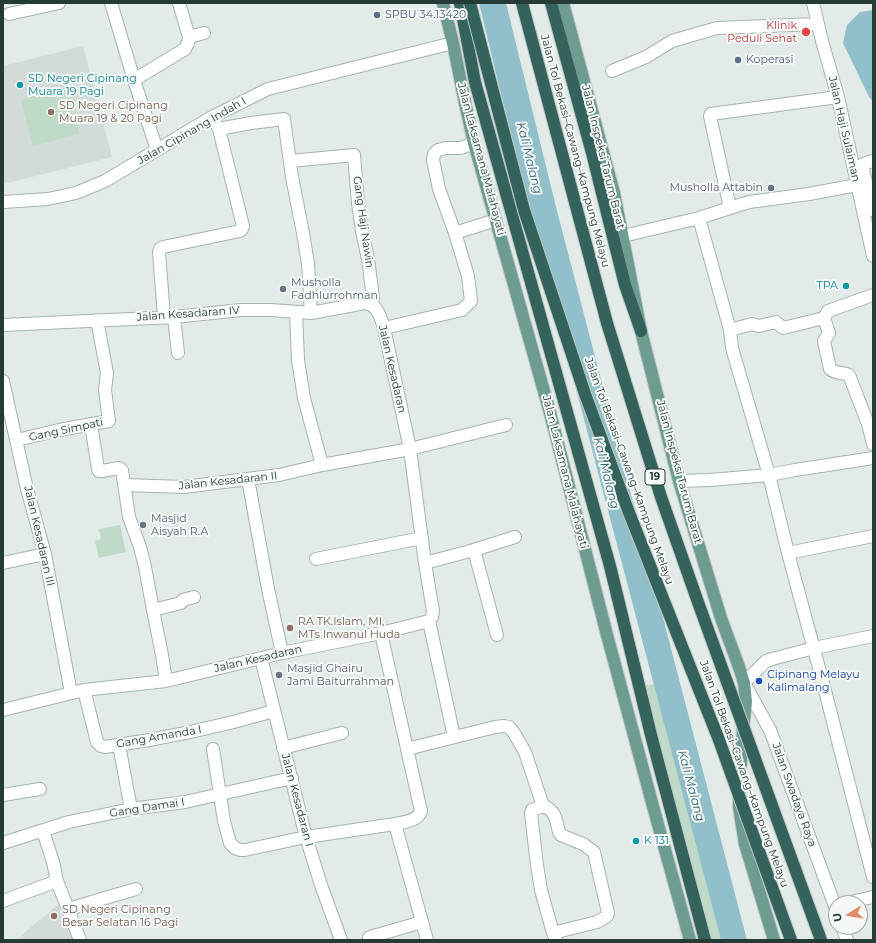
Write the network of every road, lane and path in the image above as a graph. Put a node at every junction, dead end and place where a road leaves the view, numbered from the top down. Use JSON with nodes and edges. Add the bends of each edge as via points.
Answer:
{"nodes":[{"id":1,"x":59,"y":3,"type":"edge"},
{"id":2,"x":111,"y":3,"type":"edge"},
{"id":3,"x":179,"y":3,"type":"edge"},
{"id":4,"x":443,"y":3,"type":"edge"},
{"id":5,"x":460,"y":3,"type":"edge"},
{"id":6,"x":470,"y":3,"type":"edge"},
{"id":7,"x":522,"y":3,"type":"edge"},
{"id":8,"x":551,"y":3,"type":"edge"},
{"id":9,"x":563,"y":3,"type":"edge"},
{"id":10,"x":813,"y":3,"type":"edge"},
{"id":11,"x":43,"y":5,"type":"edge"},
{"id":12,"x":9,"y":14,"type":"dead end"},
{"id":13,"x":817,"y":24,"type":"junction"},
{"id":14,"x":204,"y":33,"type":"dead end"},
{"id":15,"x":189,"y":37,"type":"junction"},
{"id":16,"x":453,"y":43,"type":"junction"},
{"id":17,"x":612,"y":71,"type":"dead end"},
{"id":18,"x":134,"y":80,"type":"junction"},
{"id":19,"x":838,"y":97,"type":"junction"},
{"id":20,"x":212,"y":117,"type":"junction"},
{"id":21,"x":219,"y":129,"type":"junction"},
{"id":22,"x":474,"y":143,"type":"junction"},
{"id":23,"x":157,"y":150,"type":"junction"},
{"id":24,"x":290,"y":161,"type":"junction"},
{"id":25,"x":873,"y":162,"type":"edge"},
{"id":26,"x":857,"y":185,"type":"junction"},
{"id":27,"x":3,"y":202,"type":"edge"},
{"id":28,"x":730,"y":208,"type":"junction"},
{"id":29,"x":873,"y":210,"type":"edge"},
{"id":30,"x":699,"y":218,"type":"junction"},
{"id":31,"x":496,"y":220,"type":"junction"},
{"id":32,"x":455,"y":233,"type":"junction"},
{"id":33,"x":623,"y":236,"type":"junction"},
{"id":34,"x":873,"y":256,"type":"edge"},
{"id":35,"x":873,"y":295,"type":"edge"},
{"id":36,"x":372,"y":305,"type":"junction"},
{"id":37,"x":296,"y":312,"type":"junction"},
{"id":38,"x":312,"y":313,"type":"junction"},
{"id":39,"x":169,"y":317,"type":"junction"},
{"id":40,"x":824,"y":318,"type":"junction"},
{"id":41,"x":97,"y":320,"type":"junction"},
{"id":42,"x":3,"y":324,"type":"edge"},
{"id":43,"x":384,"y":328,"type":"junction"},
{"id":44,"x":730,"y":330,"type":"junction"},
{"id":45,"x":641,"y":331,"type":"junction"},
{"id":46,"x":178,"y":353,"type":"dead end"},
{"id":47,"x":3,"y":381,"type":"edge"},
{"id":48,"x":8,"y":422,"type":"edge"},
{"id":49,"x":91,"y":424,"type":"junction"},
{"id":50,"x":506,"y":425,"type":"dead end"},
{"id":51,"x":17,"y":440,"type":"junction"},
{"id":52,"x":873,"y":444,"type":"edge"},
{"id":53,"x":410,"y":449,"type":"junction"},
{"id":54,"x":873,"y":458,"type":"edge"},
{"id":55,"x":322,"y":465,"type":"junction"},
{"id":56,"x":769,"y":475,"type":"junction"},
{"id":57,"x":248,"y":479,"type":"junction"},
{"id":58,"x":679,"y":481,"type":"junction"},
{"id":59,"x":124,"y":485,"type":"junction"},
{"id":60,"x":873,"y":536,"type":"edge"},
{"id":61,"x":515,"y":537,"type":"dead end"},
{"id":62,"x":422,"y":538,"type":"junction"},
{"id":63,"x":474,"y":550,"type":"junction"},
{"id":64,"x":788,"y":553,"type":"junction"},
{"id":65,"x":45,"y":554,"type":"junction"},
{"id":66,"x":316,"y":559,"type":"dead end"},
{"id":67,"x":3,"y":563,"type":"edge"},
{"id":68,"x":425,"y":563,"type":"junction"},
{"id":69,"x":194,"y":597,"type":"dead end"},
{"id":70,"x":153,"y":610,"type":"junction"},
{"id":71,"x":429,"y":621,"type":"junction"},
{"id":72,"x":381,"y":633,"type":"junction"},
{"id":73,"x":497,"y":635,"type":"dead end"},
{"id":74,"x":871,"y":637,"type":"edge"},
{"id":75,"x":814,"y":648,"type":"junction"},
{"id":76,"x":873,"y":649,"type":"edge"},
{"id":77,"x":282,"y":653,"type":"junction"},
{"id":78,"x":261,"y":658,"type":"junction"},
{"id":79,"x":166,"y":681,"type":"junction"},
{"id":80,"x":744,"y":683,"type":"junction"},
{"id":81,"x":84,"y":690,"type":"junction"},
{"id":82,"x":71,"y":693,"type":"junction"},
{"id":83,"x":3,"y":710,"type":"edge"},
{"id":84,"x":274,"y":711,"type":"junction"},
{"id":85,"x":342,"y":733,"type":"dead end"},
{"id":86,"x":454,"y":737,"type":"junction"},
{"id":87,"x":119,"y":745,"type":"junction"},
{"id":88,"x":283,"y":748,"type":"junction"},
{"id":89,"x":213,"y":749,"type":"dead end"},
{"id":90,"x":407,"y":749,"type":"junction"},
{"id":91,"x":292,"y":778,"type":"junction"},
{"id":92,"x":40,"y":789,"type":"dead end"},
{"id":93,"x":220,"y":794,"type":"junction"},
{"id":94,"x":3,"y":795,"type":"edge"},
{"id":95,"x":543,"y":806,"type":"junction"},
{"id":96,"x":131,"y":809,"type":"junction"},
{"id":97,"x":395,"y":824,"type":"junction"},
{"id":98,"x":43,"y":831,"type":"junction"},
{"id":99,"x":306,"y":836,"type":"junction"},
{"id":100,"x":3,"y":841,"type":"edge"},
{"id":101,"x":873,"y":877,"type":"edge"},
{"id":102,"x":57,"y":881,"type":"junction"},
{"id":103,"x":136,"y":889,"type":"dead end"},
{"id":104,"x":834,"y":895,"type":"edge"},
{"id":105,"x":3,"y":901,"type":"edge"},
{"id":106,"x":68,"y":909,"type":"junction"},
{"id":107,"x":422,"y":922,"type":"junction"},
{"id":108,"x":555,"y":936,"type":"edge"},
{"id":109,"x":80,"y":940,"type":"edge"},
{"id":110,"x":341,"y":940,"type":"edge"},
{"id":111,"x":369,"y":940,"type":"edge"},
{"id":112,"x":427,"y":940,"type":"edge"},
{"id":113,"x":690,"y":940,"type":"edge"},
{"id":114,"x":705,"y":940,"type":"edge"},
{"id":115,"x":774,"y":940,"type":"edge"},
{"id":116,"x":791,"y":940,"type":"edge"},
{"id":117,"x":821,"y":940,"type":"edge"}],
"edges":[{"from":1,"to":11,"type":"street"},
{"from":2,"to":18,"type":"street"},
{"from":3,"to":15,"type":"street"},
{"from":4,"to":16,"type":"main road","name":"Jalan Laksamana Malahayati"},
{"from":5,"to":114,"type":"highway","via":[[475,82],[610,566]]},
{"from":6,"to":116,"type":"highway","name":"Jalan Tol Bekasi–Cawang–Kampung Melayu","bridge":true,"via":[[524,210],[585,394],[719,740]]},
{"from":7,"to":117,"type":"highway","name":"Jalan Tol Bekasi–Cawang–Kampung Melayu","number":"19","bridge":true,"via":[[607,323],[661,498]]},
{"from":8,"to":45,"type":"highway","via":[[592,153],[624,285]]},
{"from":9,"to":33,"type":"main road","name":"Jalan Inspeksi Tarum Barat","via":[[614,193]]},
{"from":10,"to":13,"type":"street","name":"Jalan Haji Sulaiman"},
{"from":11,"to":12,"type":"street"},
{"from":13,"to":17,"type":"street","via":[[717,28],[672,41],[646,57]]},
{"from":13,"to":19,"type":"street","name":"Jalan Haji Sulaiman"},
{"from":14,"to":15,"type":"street"},
{"from":15,"to":18,"type":"street","via":[[185,49]]},
{"from":16,"to":20,"type":"street","name":"Jalan Cipinang Indah I","via":[[268,89]]},
{"from":16,"to":22,"type":"main road","name":"Jalan Laksamana Malahayati"},
{"from":18,"to":23,"type":"street"},
{"from":19,"to":26,"type":"street","name":"Jalan Haji Sulaiman"},
{"from":19,"to":28,"type":"street","via":[[710,114]]},
{"from":20,"to":21,"type":"street"},
{"from":20,"to":23,"type":"street","name":"Jalan Cipinang Indah I"},
{"from":21,"to":24,"type":"street","via":[[284,118]]},
{"from":21,"to":39,"type":"street","via":[[243,226],[240,231],[160,249]]},
{"from":22,"to":31,"type":"main road","name":"Jalan Laksamana Malahayati"},
{"from":22,"to":32,"type":"street","via":[[461,148],[438,150],[434,154],[439,189]]},
{"from":23,"to":27,"type":"street","name":"Jalan Cipinang Indah I","via":[[105,181],[76,193],[48,199]]},
{"from":24,"to":36,"type":"street","name":"Gang Haji Nawin","via":[[353,154],[355,156],[358,203],[368,259]]},
{"from":24,"to":38,"type":"street","via":[[306,257]]},
{"from":25,"to":29,"type":"street","via":[[862,166]]},
{"from":26,"to":28,"type":"street","via":[[749,202]]},
{"from":26,"to":34,"type":"street","name":"Jalan Haji Sulaiman"},
{"from":28,"to":30,"type":"street"},
{"from":30,"to":33,"type":"street"},
{"from":30,"to":44,"type":"street"},
{"from":31,"to":32,"type":"street"},
{"from":31,"to":113,"type":"main road","name":"Jalan Laksamana Malahayati","via":[[549,409]]},
{"from":32,"to":43,"type":"street","via":[[468,276],[471,300],[462,310]]},
{"from":33,"to":45,"type":"main road","name":"Jalan Inspeksi Tarum Barat"},
{"from":35,"to":40,"type":"street","via":[[828,311]]},
{"from":36,"to":38,"type":"street","name":"Jalan Kesadaran IV","via":[[365,303]]},
{"from":36,"to":43,"type":"street","name":"Jalan Kesadaran","via":[[377,309]]},
{"from":37,"to":38,"type":"street","name":"Jalan Kesadaran IV"},
{"from":37,"to":39,"type":"street","name":"Jalan Kesadaran IV","via":[[242,310]]},
{"from":37,"to":55,"type":"street","via":[[298,360],[304,398]]},
{"from":39,"to":41,"type":"street","name":"Jalan Kesadaran IV"},
{"from":39,"to":46,"type":"street"},
{"from":40,"to":44,"type":"street","via":[[783,328],[776,322],[759,326],[752,324]]},
{"from":40,"to":52,"type":"street","via":[[829,333],[824,342],[830,369],[850,375]]},
{"from":41,"to":42,"type":"street","name":"Jalan Kesadaran IV"},
{"from":41,"to":49,"type":"street","name":"Gang Simpati","via":[[107,373],[105,390],[109,421]]},
{"from":43,"to":53,"type":"street","name":"Jalan Kesadaran"},
{"from":44,"to":56,"type":"street","via":[[732,348]]},
{"from":45,"to":58,"type":"main road","name":"Jalan Inspeksi Tarum Barat"},
{"from":47,"to":48,"type":"street","name":"Jalan Kesadaran III"},
{"from":48,"to":51,"type":"street","name":"Jalan Kesadaran III"},
{"from":49,"to":51,"type":"street","name":"Gang Simpati"},
{"from":49,"to":59,"type":"street","via":[[99,471],[121,469]]},
{"from":50,"to":53,"type":"street","name":"Jalan Kesadaran II"},
{"from":51,"to":65,"type":"street","name":"Jalan Kesadaran III"},
{"from":53,"to":55,"type":"street","name":"Jalan Kesadaran II"},
{"from":53,"to":62,"type":"street","name":"Jalan Kesadaran"},
{"from":54,"to":56,"type":"street"},
{"from":55,"to":57,"type":"street","name":"Jalan Kesadaran II","via":[[279,476]]},
{"from":56,"to":58,"type":"street"},
{"from":56,"to":64,"type":"street"},
{"from":57,"to":59,"type":"street","name":"Jalan Kesadaran II","via":[[184,487]]},
{"from":57,"to":77,"type":"street"},
{"from":58,"to":80,"type":"main road","name":"Jalan Inspeksi Tarum Barat"},
{"from":59,"to":70,"type":"street","via":[[129,517],[140,547]]},
{"from":60,"to":64,"type":"street"},
{"from":61,"to":63,"type":"street"},
{"from":62,"to":66,"type":"street"},
{"from":62,"to":68,"type":"street","name":"Jalan Kesadaran"},
{"from":63,"to":68,"type":"street"},
{"from":63,"to":73,"type":"street"},
{"from":64,"to":75,"type":"street"},
{"from":65,"to":67,"type":"street"},
{"from":65,"to":82,"type":"street","name":"Jalan Kesadaran III"},
{"from":68,"to":71,"type":"street","name":"Jalan Kesadaran","via":[[433,611]]},
{"from":69,"to":70,"type":"street","via":[[183,600],[182,603]]},
{"from":70,"to":79,"type":"street"},
{"from":71,"to":72,"type":"street","name":"Jalan Kesadaran"},
{"from":71,"to":86,"type":"street"},
{"from":72,"to":77,"type":"street","name":"Jalan Kesadaran"},
{"from":72,"to":90,"type":"street"},
{"from":74,"to":75,"type":"street"},
{"from":74,"to":76,"type":"street"},
{"from":75,"to":80,"type":"street","via":[[766,661]]},
{"from":75,"to":101,"type":"street"},
{"from":77,"to":78,"type":"street","name":"Jalan Kesadaran"},
{"from":78,"to":79,"type":"street","name":"Jalan Kesadaran"},
{"from":78,"to":84,"type":"street","name":"Jalan Kesadaran I"},
{"from":79,"to":81,"type":"street","name":"Jalan Kesadaran"},
{"from":80,"to":104,"type":"street","name":"Jalan Swadaya Raya","via":[[770,730]]},
{"from":80,"to":115,"type":"main road","name":"Jalan Inspeksi Tarum Barat","via":[[746,702],[739,806],[745,844]]},
{"from":81,"to":82,"type":"street","name":"Jalan Kesadaran"},
{"from":81,"to":87,"type":"street","name":"Gang Amanda I","via":[[98,745]]},
{"from":82,"to":83,"type":"street","name":"Jalan Kesadaran"},
{"from":84,"to":87,"type":"street","name":"Gang Amanda I","via":[[237,722]]},
{"from":84,"to":88,"type":"street","name":"Jalan Kesadaran I"},
{"from":85,"to":88,"type":"street"},
{"from":86,"to":90,"type":"street"},
{"from":86,"to":95,"type":"street","via":[[495,727],[509,727],[524,752]]},
{"from":87,"to":96,"type":"street"},
{"from":88,"to":91,"type":"street","name":"Jalan Kesadaran I"},
{"from":89,"to":93,"type":"street"},
{"from":90,"to":97,"type":"street","via":[[421,812],[416,818]]},
{"from":91,"to":93,"type":"street","name":"Gang Damai I"},
{"from":91,"to":99,"type":"street","name":"Jalan Kesadaran I"},
{"from":92,"to":94,"type":"street"},
{"from":93,"to":96,"type":"street","name":"Gang Damai I","via":[[185,802]]},
{"from":93,"to":99,"type":"street","via":[[230,844],[235,848],[245,850]]},
{"from":95,"to":108,"type":"street","via":[[532,810],[531,814],[536,865]]},
{"from":95,"to":108,"type":"street","via":[[553,812],[561,835],[583,844],[594,852],[608,913],[597,922]]},
{"from":96,"to":98,"type":"street","name":"Gang Damai I","via":[[69,822]]},
{"from":97,"to":99,"type":"street"},
{"from":97,"to":107,"type":"street"},
{"from":98,"to":100,"type":"street","name":"Gang Damai I"},
{"from":98,"to":102,"type":"street"},
{"from":99,"to":110,"type":"street","name":"Jalan Kesadaran I"},
{"from":102,"to":105,"type":"street"},
{"from":102,"to":106,"type":"street"},
{"from":103,"to":106,"type":"street"},
{"from":106,"to":109,"type":"street"},
{"from":107,"to":111,"type":"street","via":[[370,937]]},
{"from":107,"to":112,"type":"street"}]}
